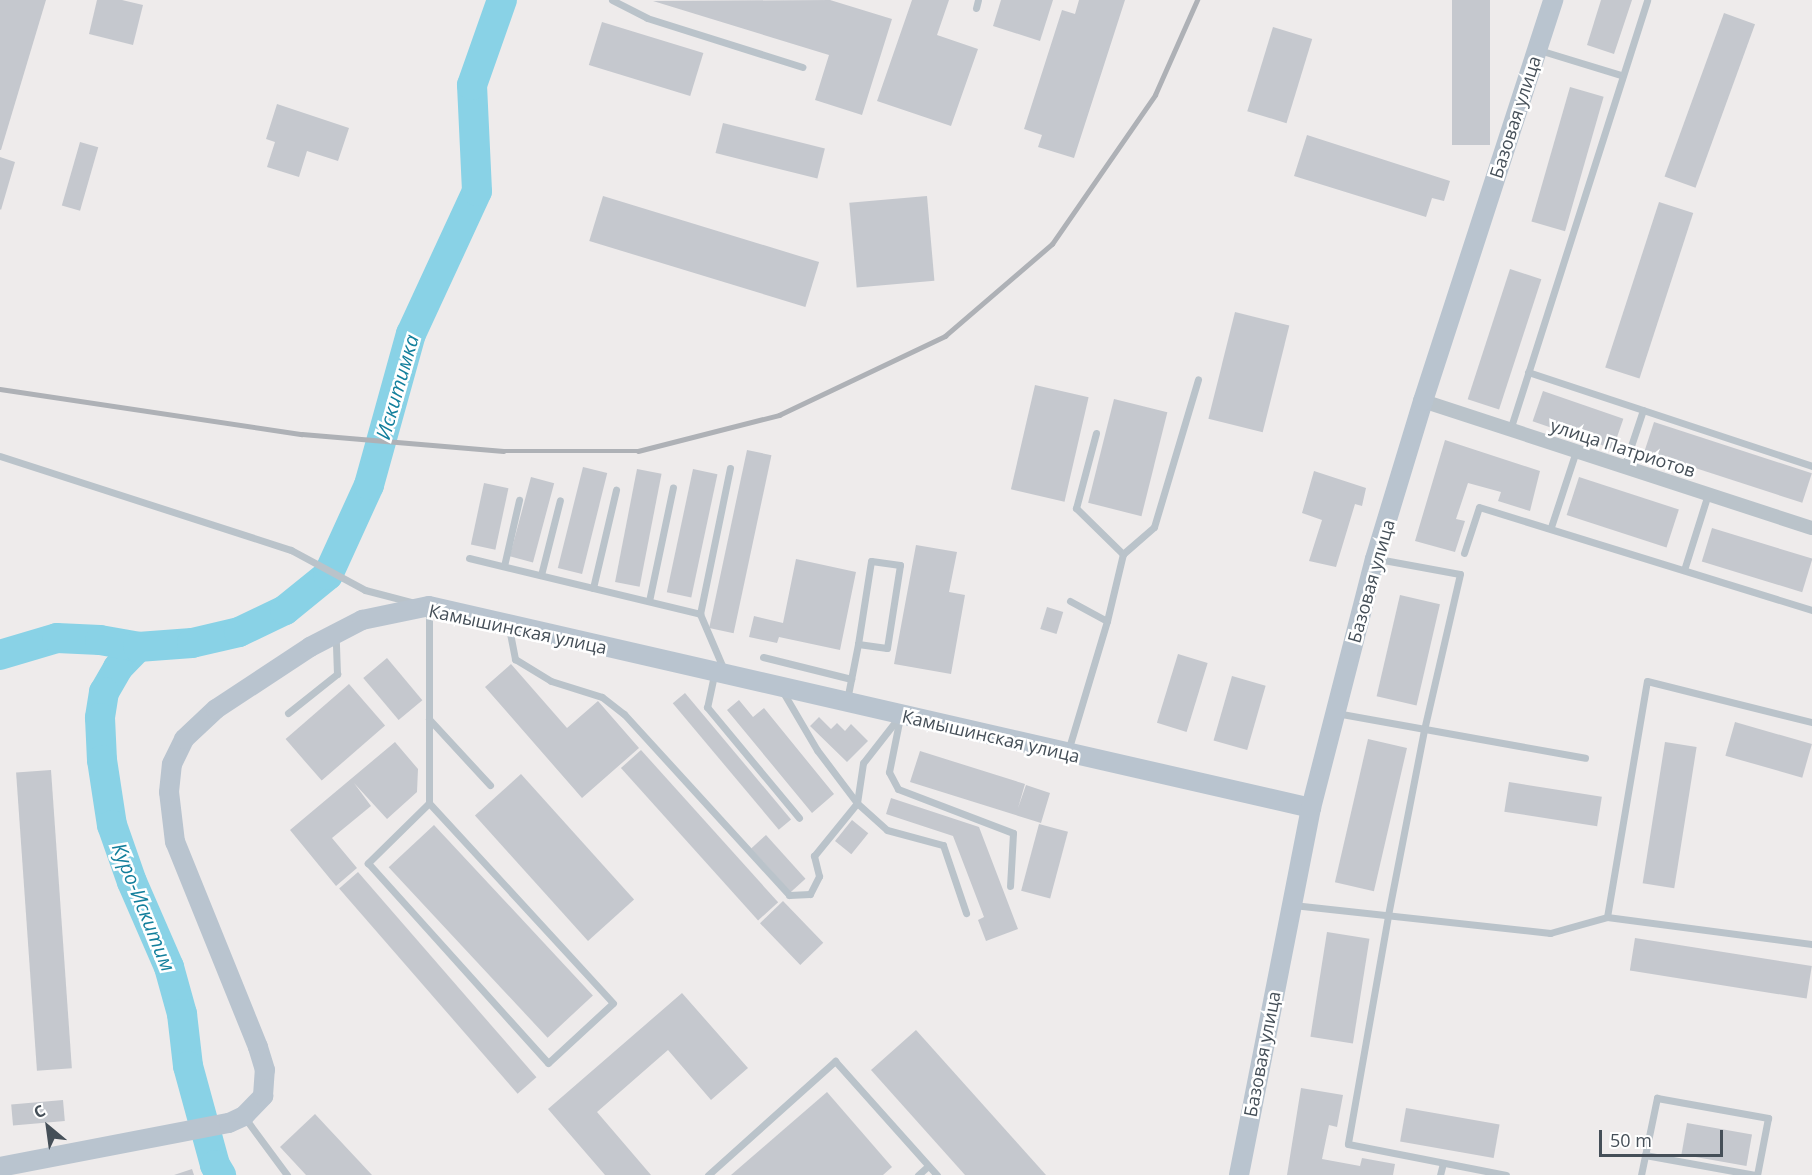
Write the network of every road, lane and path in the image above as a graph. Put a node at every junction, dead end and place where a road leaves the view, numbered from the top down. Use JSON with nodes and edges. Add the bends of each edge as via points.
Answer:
{"nodes":[{"id":1,"x":612,"y":0,"type":"edge"},
{"id":2,"x":1554,"y":0,"type":"edge"},
{"id":3,"x":1647,"y":0,"type":"edge"},
{"id":4,"x":1537,"y":49,"type":"junction"},
{"id":5,"x":802,"y":66,"type":"dead end"},
{"id":6,"x":1621,"y":75,"type":"junction"},
{"id":7,"x":1528,"y":372,"type":"junction"},
{"id":8,"x":1198,"y":379,"type":"dead end"},
{"id":9,"x":1423,"y":401,"type":"junction"},
{"id":10,"x":1643,"y":410,"type":"junction"},
{"id":11,"x":1510,"y":430,"type":"junction"},
{"id":12,"x":1096,"y":433,"type":"dead end"},
{"id":13,"x":1576,"y":451,"type":"junction"},
{"id":14,"x":0,"y":456,"type":"edge"},
{"id":15,"x":1812,"y":465,"type":"edge"},
{"id":16,"x":1624,"y":467,"type":"junction"},
{"id":17,"x":730,"y":468,"type":"dead end"},
{"id":18,"x":673,"y":487,"type":"dead end"},
{"id":19,"x":616,"y":490,"type":"dead end"},
{"id":20,"x":1708,"y":494,"type":"junction"},
{"id":21,"x":519,"y":500,"type":"dead end"},
{"id":22,"x":560,"y":500,"type":"dead end"},
{"id":23,"x":1551,"y":527,"type":"junction"},
{"id":24,"x":1812,"y":528,"type":"edge"},
{"id":25,"x":1123,"y":554,"type":"junction"},
{"id":26,"x":1464,"y":554,"type":"dead end"},
{"id":27,"x":469,"y":558,"type":"dead end"},
{"id":28,"x":1375,"y":559,"type":"junction"},
{"id":29,"x":504,"y":566,"type":"junction"},
{"id":30,"x":1684,"y":570,"type":"junction"},
{"id":31,"x":542,"y":575,"type":"junction"},
{"id":32,"x":593,"y":588,"type":"junction"},
{"id":33,"x":649,"y":601,"type":"junction"},
{"id":34,"x":1070,"y":601,"type":"dead end"},
{"id":35,"x":429,"y":606,"type":"junction"},
{"id":36,"x":1812,"y":610,"type":"edge"},
{"id":37,"x":700,"y":614,"type":"junction"},
{"id":38,"x":1107,"y":621,"type":"junction"},
{"id":39,"x":508,"y":625,"type":"junction"},
{"id":40,"x":336,"y":633,"type":"junction"},
{"id":41,"x":858,"y":644,"type":"junction"},
{"id":42,"x":763,"y":657,"type":"dead end"},
{"id":43,"x":720,"y":673,"type":"junction"},
{"id":44,"x":851,"y":679,"type":"junction"},
{"id":45,"x":780,"y":687,"type":"junction"},
{"id":46,"x":846,"y":702,"type":"junction"},
{"id":47,"x":288,"y":713,"type":"dead end"},
{"id":48,"x":1335,"y":713,"type":"junction"},
{"id":49,"x":900,"y":715,"type":"junction"},
{"id":50,"x":429,"y":718,"type":"junction"},
{"id":51,"x":1812,"y":722,"type":"edge"},
{"id":52,"x":1424,"y":730,"type":"junction"},
{"id":53,"x":1067,"y":753,"type":"junction"},
{"id":54,"x":1585,"y":758,"type":"dead end"},
{"id":55,"x":490,"y":785,"type":"dead end"},
{"id":56,"x":429,"y":803,"type":"junction"},
{"id":57,"x":857,"y":803,"type":"junction"},
{"id":58,"x":1311,"y":808,"type":"junction"},
{"id":59,"x":799,"y":818,"type":"dead end"},
{"id":60,"x":1010,"y":886,"type":"dead end"},
{"id":61,"x":1291,"y":904,"type":"junction"},
{"id":62,"x":966,"y":913,"type":"dead end"},
{"id":63,"x":1388,"y":916,"type":"junction"},
{"id":64,"x":1607,"y":917,"type":"junction"},
{"id":65,"x":1812,"y":944,"type":"edge"},
{"id":66,"x":237,"y":1119,"type":"junction"},
{"id":67,"x":1645,"y":1155,"type":"junction"},
{"id":68,"x":1443,"y":1163,"type":"junction"},
{"id":69,"x":928,"y":1166,"type":"junction"},
{"id":70,"x":0,"y":1167,"type":"edge"},
{"id":71,"x":287,"y":1175,"type":"edge"},
{"id":72,"x":708,"y":1175,"type":"edge"},
{"id":73,"x":918,"y":1175,"type":"edge"},
{"id":74,"x":937,"y":1175,"type":"edge"},
{"id":75,"x":1239,"y":1175,"type":"edge"},
{"id":76,"x":1440,"y":1175,"type":"edge"},
{"id":77,"x":1506,"y":1175,"type":"edge"},
{"id":78,"x":1641,"y":1175,"type":"edge"},
{"id":79,"x":1756,"y":1175,"type":"edge"}],
"edges":[{"from":1,"to":5,"type":"lane","via":[[647,18]]},
{"from":2,"to":4,"type":"street","name":"Базовая улица"},
{"from":3,"to":6,"type":"lane"},
{"from":4,"to":6,"type":"lane"},
{"from":4,"to":9,"type":"street","name":"Базовая улица"},
{"from":6,"to":7,"type":"lane"},
{"from":7,"to":10,"type":"lane"},
{"from":7,"to":11,"type":"lane"},
{"from":8,"to":25,"type":"lane","via":[[1154,527]]},
{"from":9,"to":11,"type":"street","name":"улица Патриотов"},
{"from":9,"to":28,"type":"street","name":"Базовая улица"},
{"from":10,"to":15,"type":"lane"},
{"from":10,"to":16,"type":"lane"},
{"from":11,"to":13,"type":"street","name":"улица Патриотов"},
{"from":12,"to":25,"type":"lane","via":[[1076,508]]},
{"from":13,"to":16,"type":"street","name":"улица Патриотов"},
{"from":13,"to":23,"type":"lane"},
{"from":14,"to":35,"type":"lane","via":[[291,550],[365,590]]},
{"from":16,"to":20,"type":"street","name":"улица Патриотов"},
{"from":17,"to":37,"type":"lane"},
{"from":18,"to":33,"type":"lane"},
{"from":19,"to":32,"type":"lane"},
{"from":20,"to":24,"type":"street","name":"улица Патриотов"},
{"from":20,"to":30,"type":"lane"},
{"from":21,"to":29,"type":"lane"},
{"from":22,"to":31,"type":"lane"},
{"from":23,"to":26,"type":"lane","via":[[1479,507]]},
{"from":23,"to":30,"type":"lane"},
{"from":25,"to":38,"type":"lane"},
{"from":27,"to":29,"type":"lane"},
{"from":28,"to":48,"type":"street","name":"Базовая улица"},
{"from":28,"to":52,"type":"lane","via":[[1460,574]]},
{"from":29,"to":31,"type":"lane"},
{"from":30,"to":36,"type":"lane"},
{"from":31,"to":32,"type":"lane"},
{"from":32,"to":33,"type":"lane"},
{"from":33,"to":37,"type":"lane"},
{"from":34,"to":38,"type":"lane"},
{"from":35,"to":39,"type":"street","name":"Камышинская улица"},
{"from":35,"to":40,"type":"street","name":"Камышинская улица","via":[[362,620]]},
{"from":35,"to":50,"type":"lane"},
{"from":37,"to":43,"type":"lane"},
{"from":38,"to":53,"type":"lane"},
{"from":39,"to":43,"type":"street","name":"Камышинская улица"},
{"from":39,"to":57,"type":"lane","via":[[515,658],[550,681],[602,697],[624,714],[789,895],[810,894],[819,876],[814,856]]},
{"from":40,"to":47,"type":"lane","via":[[337,674]]},
{"from":40,"to":66,"type":"street","name":"Камышинская улица","via":[[216,709],[184,739],[172,764],[169,792],[175,842],[265,1070],[263,1096]]},
{"from":41,"to":41,"type":"lane","via":[[887,648],[900,565],[871,561]]},
{"from":41,"to":44,"type":"lane"},
{"from":42,"to":44,"type":"lane"},
{"from":43,"to":45,"type":"street","name":"Камышинская улица"},
{"from":43,"to":59,"type":"lane","via":[[707,707]]},
{"from":44,"to":46,"type":"lane"},
{"from":45,"to":46,"type":"street","name":"Камышинская улица"},
{"from":45,"to":57,"type":"lane","via":[[817,750]]},
{"from":46,"to":49,"type":"street","name":"Камышинская улица"},
{"from":48,"to":52,"type":"lane"},
{"from":48,"to":58,"type":"street","name":"Базовая улица"},
{"from":49,"to":53,"type":"street","name":"Камышинская улица"},
{"from":49,"to":57,"type":"lane","via":[[863,763]]},
{"from":49,"to":60,"type":"lane","via":[[889,772],[898,789],[1013,833]]},
{"from":50,"to":55,"type":"lane"},
{"from":50,"to":56,"type":"lane"},
{"from":51,"to":64,"type":"lane","via":[[1647,681]]},
{"from":52,"to":54,"type":"lane"},
{"from":52,"to":63,"type":"lane"},
{"from":53,"to":58,"type":"street","name":"Камышинская улица"},
{"from":56,"to":56,"type":"lane","via":[[613,1003],[548,1064],[368,863]]},
{"from":57,"to":62,"type":"lane","via":[[887,830],[943,845]]},
{"from":58,"to":61,"type":"street","name":"Базовая улица"},
{"from":61,"to":63,"type":"lane"},
{"from":61,"to":75,"type":"street","name":"Базовая улица"},
{"from":63,"to":64,"type":"lane","via":[[1550,933]]},
{"from":63,"to":68,"type":"lane","via":[[1348,1144]]},
{"from":64,"to":65,"type":"lane"},
{"from":66,"to":70,"type":"street"},
{"from":66,"to":71,"type":"lane"},
{"from":67,"to":78,"type":"lane"},
{"from":67,"to":79,"type":"lane"},
{"from":67,"to":79,"type":"lane","via":[[1657,1098],[1768,1118]]},
{"from":68,"to":76,"type":"lane"},
{"from":68,"to":77,"type":"lane"},
{"from":69,"to":72,"type":"lane","via":[[835,1061]]},
{"from":69,"to":73,"type":"lane"},
{"from":69,"to":74,"type":"lane"}]}
